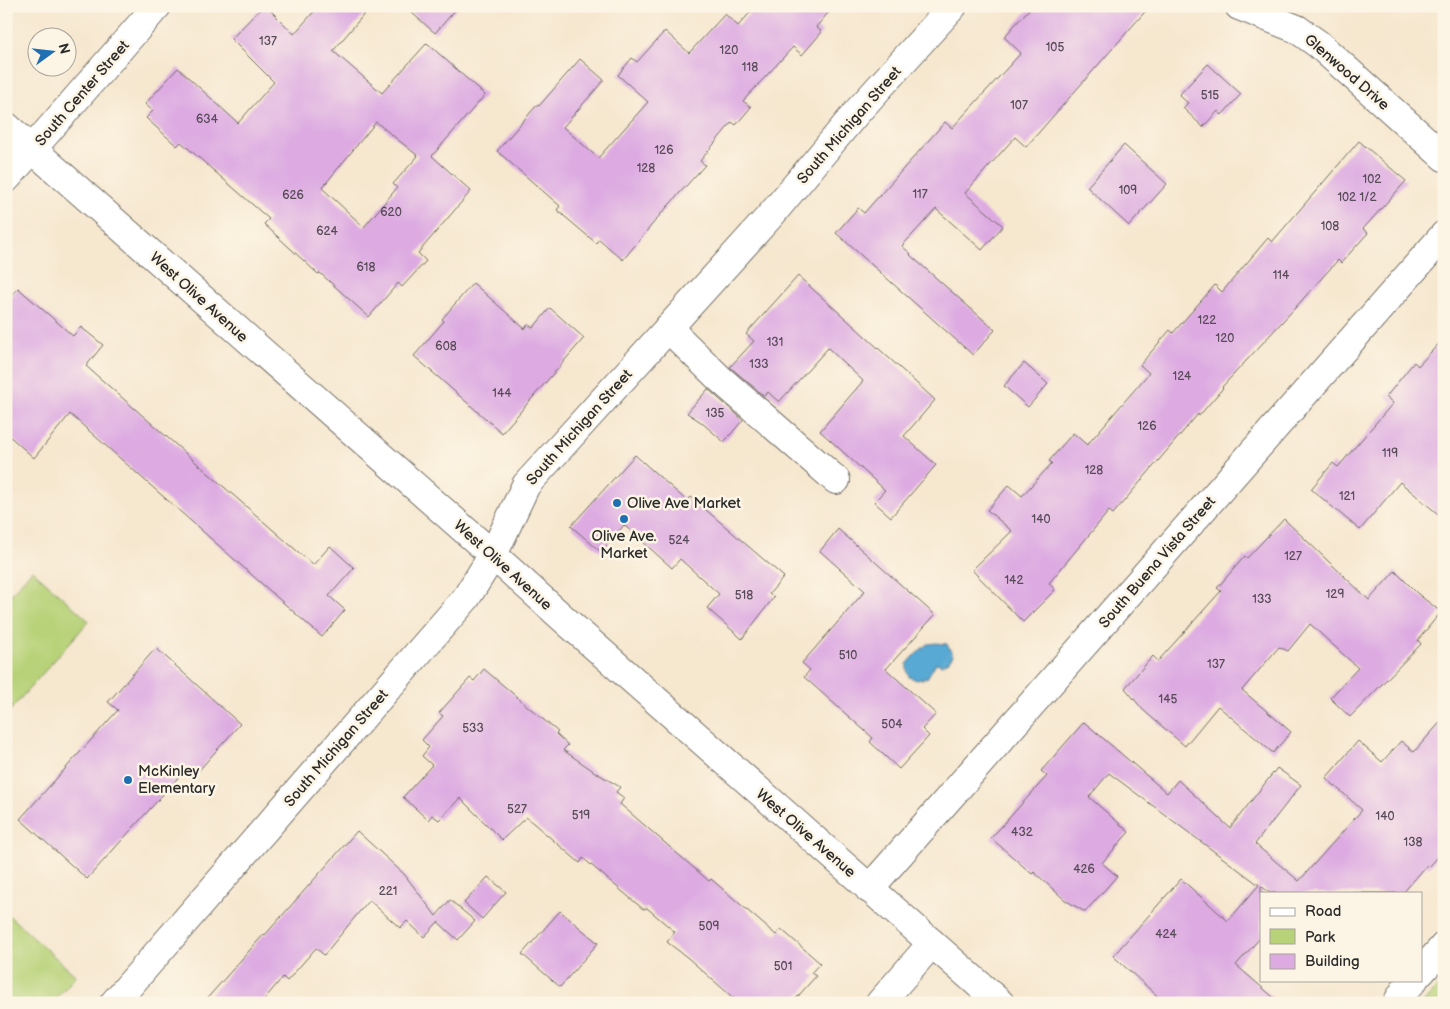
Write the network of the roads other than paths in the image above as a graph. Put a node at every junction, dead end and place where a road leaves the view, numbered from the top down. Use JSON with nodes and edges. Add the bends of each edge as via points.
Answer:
{"nodes":[{"id":1,"x":157,"y":6,"type":"edge"},
{"id":2,"x":953,"y":6,"type":"edge"},
{"id":3,"x":1239,"y":6,"type":"edge"},
{"id":4,"x":6,"y":126,"type":"edge"},
{"id":5,"x":33,"y":149,"type":"junction"},
{"id":6,"x":1444,"y":157,"type":"edge"},
{"id":7,"x":6,"y":179,"type":"edge"},
{"id":8,"x":1444,"y":235,"type":"edge"},
{"id":9,"x":668,"y":328,"type":"junction"},
{"id":10,"x":836,"y":480,"type":"dead end"},
{"id":11,"x":493,"y":555,"type":"junction"},
{"id":12,"x":869,"y":889,"type":"junction"},
{"id":13,"x":932,"y":943,"type":"junction"},
{"id":14,"x":1444,"y":946,"type":"edge"},
{"id":15,"x":1422,"y":971,"type":"edge"},
{"id":16,"x":1412,"y":982,"type":"edge"},
{"id":17,"x":114,"y":1003,"type":"edge"},
{"id":18,"x":880,"y":1003,"type":"edge"},
{"id":19,"x":1000,"y":1003,"type":"edge"},
{"id":20,"x":1398,"y":1003,"type":"edge"}],
"edges":[{"from":1,"to":5,"type":"street","name":"South Center Street"},
{"from":2,"to":9,"type":"street","name":"South Michigan Street"},
{"from":3,"to":6,"type":"street","name":"Glenwood Drive","via":[[1297,29],[1318,44]]},
{"from":4,"to":5,"type":"street","name":"West Olive Avenue"},
{"from":5,"to":7,"type":"street","name":"South Center Street"},
{"from":5,"to":11,"type":"street","name":"West Olive Avenue"},
{"from":8,"to":12,"type":"street","name":"South Buena Vista Street"},
{"from":9,"to":10,"type":"street","via":[[719,378]]},
{"from":9,"to":11,"type":"street","name":"South Michigan Street","via":[[526,485]]},
{"from":11,"to":12,"type":"street","name":"West Olive Avenue"},
{"from":11,"to":17,"type":"street","name":"South Michigan Street","via":[[466,598]]},
{"from":12,"to":13,"type":"street","name":"West Olive Avenue"},
{"from":13,"to":18,"type":"street"},
{"from":13,"to":19,"type":"street","name":"West Olive Avenue"},
{"from":14,"to":15,"type":"street"},
{"from":16,"to":20,"type":"street"}]}
